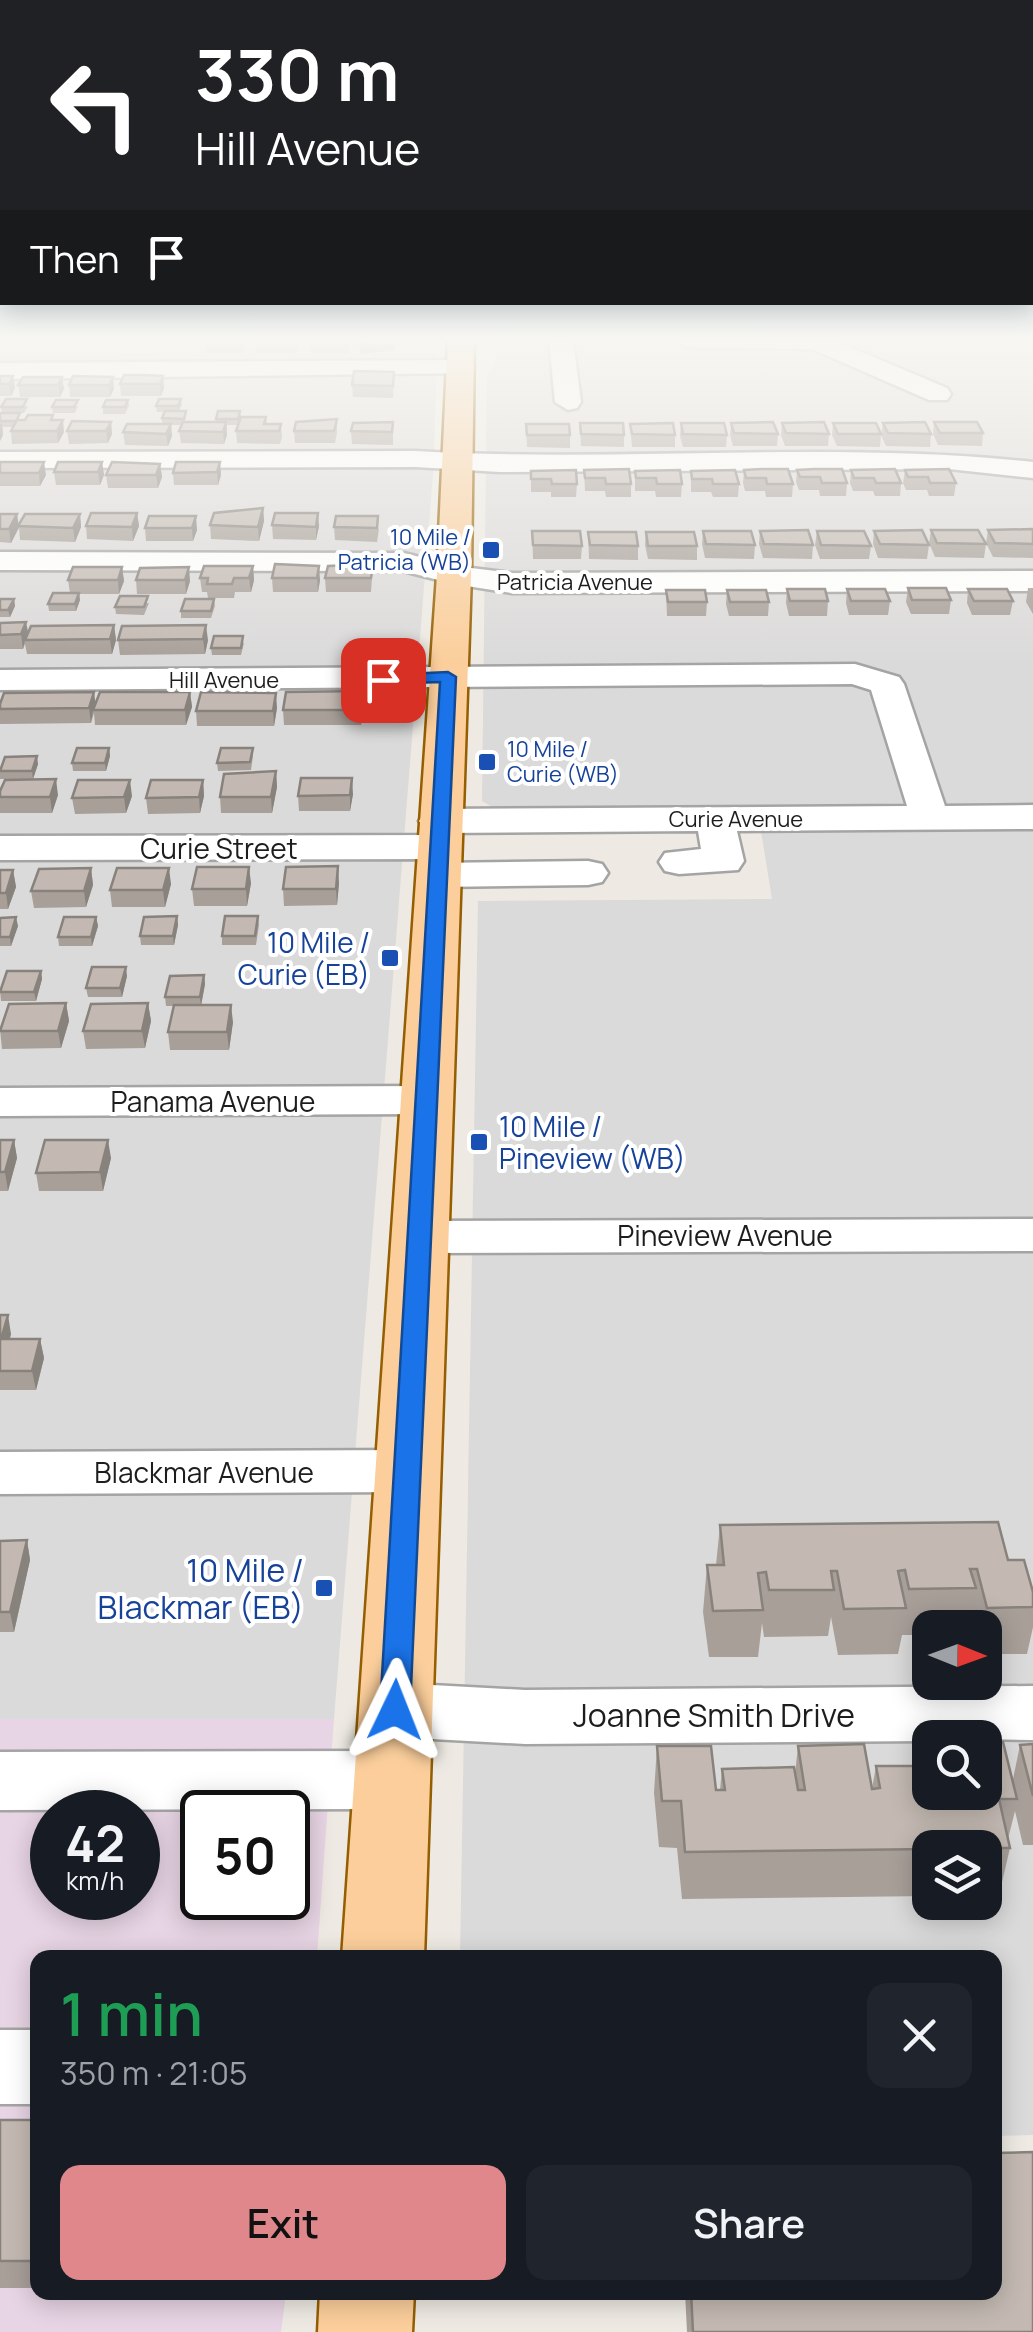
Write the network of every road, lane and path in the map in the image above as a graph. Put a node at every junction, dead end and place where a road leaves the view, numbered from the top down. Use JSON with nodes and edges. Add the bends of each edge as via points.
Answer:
{"nodes":[{"id":1,"x":458,"y":449,"type":"edge"},
{"id":2,"x":0,"y":460,"type":"edge"},
{"id":3,"x":458,"y":462,"type":"junction"},
{"id":4,"x":1033,"y":470,"type":"edge"},
{"id":5,"x":0,"y":561,"type":"edge"},
{"id":6,"x":454,"y":575,"type":"junction"},
{"id":7,"x":1033,"y":580,"type":"edge"},
{"id":8,"x":448,"y":677,"type":"junction"},
{"id":9,"x":0,"y":680,"type":"edge"},
{"id":10,"x":1033,"y":817,"type":"edge"},
{"id":11,"x":930,"y":818,"type":"junction"},
{"id":12,"x":714,"y":819,"type":"junction"},
{"id":13,"x":0,"y":848,"type":"edge"},
{"id":14,"x":438,"y":848,"type":"junction"},
{"id":15,"x":680,"y":862,"type":"dead end"},
{"id":16,"x":588,"y":872,"type":"dead end"},
{"id":17,"x":426,"y":1100,"type":"junction"},
{"id":18,"x":0,"y":1102,"type":"edge"},
{"id":19,"x":1033,"y":1234,"type":"edge"},
{"id":20,"x":418,"y":1237,"type":"junction"},
{"id":21,"x":407,"y":1471,"type":"junction"},
{"id":22,"x":0,"y":1473,"type":"edge"},
{"id":23,"x":395,"y":1710,"type":"junction"},
{"id":24,"x":1033,"y":1713,"type":"edge"},
{"id":25,"x":391,"y":1780,"type":"junction"},
{"id":26,"x":0,"y":1781,"type":"edge"},
{"id":27,"x":383,"y":1950,"type":"edge"},
{"id":28,"x":0,"y":2067,"type":"edge"},
{"id":29,"x":30,"y":2067,"type":"edge"},
{"id":30,"x":367,"y":2300,"type":"edge"},
{"id":31,"x":365,"y":2332,"type":"edge"}],
"edges":[{"from":1,"to":3,"type":"main road"},
{"from":2,"to":3,"type":"street"},
{"from":3,"to":4,"type":"street","via":[[950,462]]},
{"from":3,"to":6,"type":"main road"},
{"from":5,"to":6,"type":"street","name":"Patricia Avenue","via":[[404,562]]},
{"from":6,"to":7,"type":"street","name":"Patricia Avenue","via":[[512,583]]},
{"from":6,"to":8,"type":"main road"},
{"from":8,"to":9,"type":"street","name":"Hill Avenue"},
{"from":8,"to":11,"type":"street","name":"Hill Avenue","via":[[855,674],[887,684]]},
{"from":8,"to":14,"type":"main road"},
{"from":10,"to":11,"type":"street","name":"Curie Avenue"},
{"from":11,"to":12,"type":"street","name":"Curie Avenue"},
{"from":12,"to":14,"type":"street","name":"Curie Avenue"},
{"from":12,"to":15,"type":"street","via":[[724,861]]},
{"from":13,"to":14,"type":"street","name":"Curie Street"},
{"from":14,"to":16,"type":"street"},
{"from":14,"to":17,"type":"main road"},
{"from":17,"to":18,"type":"street","name":"Panama Avenue"},
{"from":17,"to":20,"type":"main road"},
{"from":19,"to":20,"type":"street","name":"Pineview Avenue"},
{"from":20,"to":21,"type":"main road"},
{"from":21,"to":22,"type":"street","name":"Blackmar Avenue"},
{"from":21,"to":23,"type":"main road"},
{"from":23,"to":24,"type":"street","name":"Joanne Smith Drive","via":[[525,1716]]},
{"from":23,"to":25,"type":"main road"},
{"from":25,"to":26,"type":"street"},
{"from":25,"to":27,"type":"main road"},
{"from":28,"to":29,"type":"street"},
{"from":30,"to":31,"type":"main road"}]}
